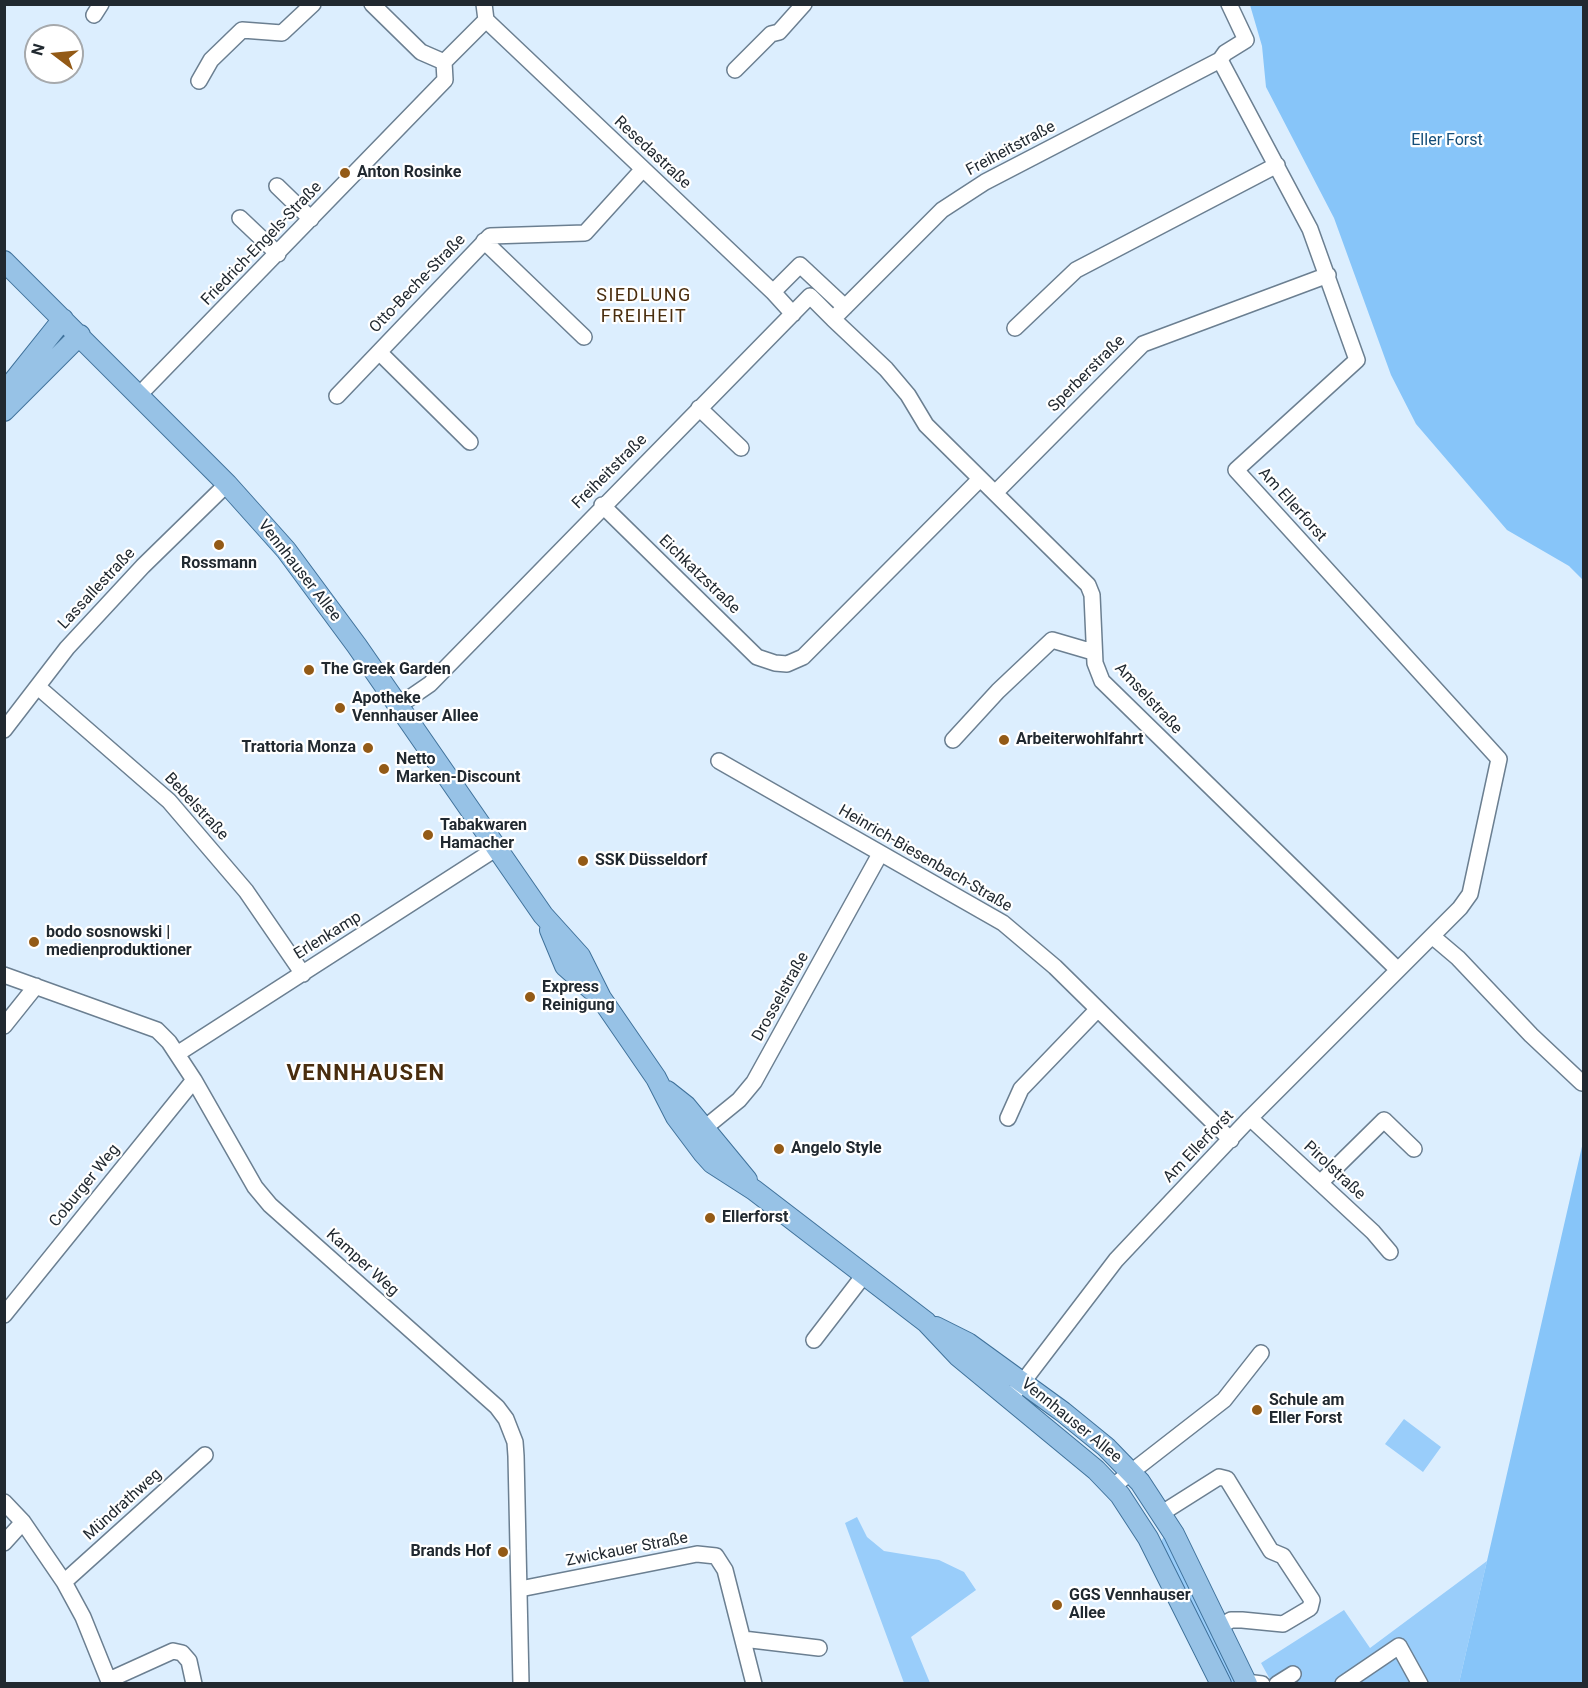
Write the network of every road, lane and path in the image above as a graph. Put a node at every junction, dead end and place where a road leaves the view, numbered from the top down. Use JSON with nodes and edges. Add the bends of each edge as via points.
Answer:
{"nodes":[{"id":1,"x":313,"y":4,"type":"edge"},
{"id":2,"x":372,"y":4,"type":"edge"},
{"id":3,"x":804,"y":4,"type":"edge"},
{"id":4,"x":1229,"y":4,"type":"edge"},
{"id":5,"x":485,"y":12,"type":"edge"},
{"id":6,"x":1220,"y":60,"type":"junction"},
{"id":7,"x":444,"y":62,"type":"junction"},
{"id":8,"x":735,"y":70,"type":"dead end"},
{"id":9,"x":199,"y":81,"type":"dead end"},
{"id":10,"x":1277,"y":165,"type":"junction"},
{"id":11,"x":643,"y":169,"type":"junction"},
{"id":12,"x":277,"y":186,"type":"dead end"},
{"id":13,"x":240,"y":218,"type":"dead end"},
{"id":14,"x":311,"y":219,"type":"junction"},
{"id":15,"x":484,"y":241,"type":"junction"},
{"id":16,"x":278,"y":254,"type":"junction"},
{"id":17,"x":4,"y":261,"type":"edge"},
{"id":18,"x":1328,"y":274,"type":"junction"},
{"id":19,"x":773,"y":292,"type":"junction"},
{"id":20,"x":845,"y":307,"type":"junction"},
{"id":21,"x":793,"y":314,"type":"junction"},
{"id":22,"x":63,"y":319,"type":"junction"},
{"id":23,"x":833,"y":319,"type":"junction"},
{"id":24,"x":1015,"y":328,"type":"dead end"},
{"id":25,"x":80,"y":335,"type":"junction"},
{"id":26,"x":584,"y":337,"type":"dead end"},
{"id":27,"x":378,"y":352,"type":"junction"},
{"id":28,"x":4,"y":393,"type":"edge"},
{"id":29,"x":140,"y":395,"type":"junction"},
{"id":30,"x":337,"y":396,"type":"dead end"},
{"id":31,"x":699,"y":408,"type":"junction"},
{"id":32,"x":4,"y":411,"type":"edge"},
{"id":33,"x":470,"y":442,"type":"dead end"},
{"id":34,"x":741,"y":447,"type":"dead end"},
{"id":35,"x":980,"y":479,"type":"junction"},
{"id":36,"x":228,"y":484,"type":"junction"},
{"id":37,"x":995,"y":493,"type":"junction"},
{"id":38,"x":602,"y":506,"type":"junction"},
{"id":39,"x":1094,"y":652,"type":"junction"},
{"id":40,"x":38,"y":687,"type":"junction"},
{"id":41,"x":398,"y":706,"type":"junction"},
{"id":42,"x":4,"y":730,"type":"edge"},
{"id":43,"x":953,"y":740,"type":"dead end"},
{"id":44,"x":719,"y":760,"type":"dead end"},
{"id":45,"x":497,"y":848,"type":"junction"},
{"id":46,"x":880,"y":854,"type":"junction"},
{"id":47,"x":1432,"y":936,"type":"junction"},
{"id":48,"x":1398,"y":970,"type":"junction"},
{"id":49,"x":303,"y":974,"type":"junction"},
{"id":50,"x":4,"y":975,"type":"edge"},
{"id":51,"x":36,"y":986,"type":"junction"},
{"id":52,"x":1097,"y":1010,"type":"junction"},
{"id":53,"x":4,"y":1026,"type":"edge"},
{"id":54,"x":177,"y":1054,"type":"junction"},
{"id":55,"x":194,"y":1080,"type":"junction"},
{"id":56,"x":1582,"y":1083,"type":"edge"},
{"id":57,"x":1008,"y":1118,"type":"dead end"},
{"id":58,"x":1251,"y":1118,"type":"junction"},
{"id":59,"x":698,"y":1134,"type":"junction"},
{"id":60,"x":1231,"y":1140,"type":"junction"},
{"id":61,"x":1414,"y":1149,"type":"dead end"},
{"id":62,"x":1320,"y":1183,"type":"junction"},
{"id":63,"x":1390,"y":1252,"type":"dead end"},
{"id":64,"x":864,"y":1275,"type":"junction"},
{"id":65,"x":4,"y":1315,"type":"edge"},
{"id":66,"x":926,"y":1322,"type":"junction"},
{"id":67,"x":814,"y":1340,"type":"dead end"},
{"id":68,"x":1261,"y":1353,"type":"dead end"},
{"id":69,"x":1022,"y":1382,"type":"junction"},
{"id":70,"x":1010,"y":1398,"type":"junction"},
{"id":71,"x":205,"y":1455,"type":"dead end"},
{"id":72,"x":1131,"y":1472,"type":"junction"},
{"id":73,"x":1112,"y":1487,"type":"junction"},
{"id":74,"x":4,"y":1502,"type":"edge"},
{"id":75,"x":1162,"y":1513,"type":"junction"},
{"id":76,"x":23,"y":1522,"type":"junction"},
{"id":77,"x":4,"y":1543,"type":"edge"},
{"id":78,"x":64,"y":1582,"type":"junction"},
{"id":79,"x":520,"y":1590,"type":"junction"},
{"id":80,"x":1219,"y":1627,"type":"junction"},
{"id":81,"x":742,"y":1639,"type":"junction"},
{"id":82,"x":819,"y":1648,"type":"dead end"},
{"id":83,"x":1293,"y":1674,"type":"dead end"},
{"id":84,"x":109,"y":1682,"type":"edge"},
{"id":85,"x":194,"y":1683,"type":"edge"},
{"id":86,"x":521,"y":1683,"type":"edge"},
{"id":87,"x":754,"y":1683,"type":"edge"},
{"id":88,"x":1221,"y":1683,"type":"edge"},
{"id":89,"x":1252,"y":1683,"type":"edge"},
{"id":90,"x":1277,"y":1683,"type":"edge"},
{"id":91,"x":1343,"y":1683,"type":"edge"},
{"id":92,"x":1420,"y":1683,"type":"edge"}],
"edges":[{"from":1,"to":9,"type":"street","via":[[282,33],[242,30],[212,60]]},
{"from":2,"to":7,"type":"street","via":[[421,52]]},
{"from":3,"to":8,"type":"street"},
{"from":4,"to":6,"type":"street","name":"Freiheitstraße","via":[[1246,40]]},
{"from":5,"to":7,"type":"street","name":"Friedrich-Engels-Straße"},
{"from":5,"to":11,"type":"street","name":"Resedastraße"},
{"from":6,"to":10,"type":"street","name":"Am Ellerforst"},
{"from":6,"to":20,"type":"street","name":"Freiheitstraße","via":[[985,182],[942,210]]},
{"from":7,"to":14,"type":"street","name":"Friedrich-Engels-Straße","via":[[445,80]]},
{"from":10,"to":18,"type":"street","name":"Am Ellerforst"},
{"from":10,"to":24,"type":"street","via":[[1076,270]]},
{"from":11,"to":15,"type":"street","name":"Otto-Beche-Straße","via":[[585,232],[490,236]]},
{"from":11,"to":19,"type":"street","name":"Resedastraße"},
{"from":12,"to":14,"type":"street"},
{"from":13,"to":16,"type":"street"},
{"from":14,"to":16,"type":"street","name":"Friedrich-Engels-Straße"},
{"from":15,"to":26,"type":"street","name":"Otto-Beche-Straße"},
{"from":15,"to":27,"type":"street","name":"Otto-Beche-Straße"},
{"from":16,"to":29,"type":"street","name":"Friedrich-Engels-Straße"},
{"from":17,"to":22,"type":"main road","name":"Vennhauser Allee"},
{"from":18,"to":37,"type":"street","name":"Sperberstraße","via":[[1143,344]]},
{"from":18,"to":47,"type":"street","name":"Am Ellerforst","via":[[1357,360],[1236,470],[1498,759],[1470,894]]},
{"from":19,"to":20,"type":"street","via":[[800,265]]},
{"from":19,"to":21,"type":"street","name":"Resedastraße"},
{"from":20,"to":23,"type":"street","name":"Freiheitstraße"},
{"from":21,"to":23,"type":"street","name":"Freiheitstraße","via":[[810,296]]},
{"from":21,"to":31,"type":"street","name":"Freiheitstraße"},
{"from":22,"to":25,"type":"main road","name":"Vennhauser Allee"},
{"from":22,"to":28,"type":"main road"},
{"from":23,"to":35,"type":"street","name":"Amselstraße","via":[[886,369],[926,425]]},
{"from":25,"to":29,"type":"main road","name":"Vennhauser Allee"},
{"from":25,"to":32,"type":"main road"},
{"from":27,"to":30,"type":"street","name":"Otto-Beche-Straße"},
{"from":27,"to":33,"type":"street","name":"Otto-Beche-Straße"},
{"from":29,"to":36,"type":"main road","name":"Vennhauser Allee"},
{"from":31,"to":34,"type":"street"},
{"from":31,"to":38,"type":"street","name":"Freiheitstraße"},
{"from":35,"to":37,"type":"street","name":"Amselstraße"},
{"from":35,"to":38,"type":"street","name":"Eichkatzstraße","via":[[803,657],[787,664],[758,657]]},
{"from":36,"to":40,"type":"street","name":"Lassallestraße","via":[[143,566],[67,648]]},
{"from":36,"to":41,"type":"main road","name":"Vennhauser Allee","via":[[286,550]]},
{"from":37,"to":39,"type":"street","name":"Amselstraße","via":[[1088,585],[1092,595]]},
{"from":38,"to":41,"type":"street","name":"Freiheitstraße","via":[[430,684]]},
{"from":39,"to":43,"type":"street","via":[[1052,640]]},
{"from":39,"to":48,"type":"street","name":"Amselstraße","via":[[1102,681]]},
{"from":40,"to":42,"type":"street","name":"Lassallestraße"},
{"from":40,"to":49,"type":"street","name":"Bebelstraße","via":[[169,801],[246,891]]},
{"from":41,"to":45,"type":"main road","name":"Vennhauser Allee"},
{"from":44,"to":46,"type":"street","name":"Heinrich-Biesenbach-Straße"},
{"from":45,"to":49,"type":"street","name":"Erlenkamp"},
{"from":45,"to":59,"type":"main road","name":"Vennhauser Allee","via":[[546,920],[580,956],[601,998],[662,1086],[676,1117]]},
{"from":46,"to":52,"type":"street","name":"Heinrich-Biesenbach-Straße","via":[[1004,923]]},
{"from":46,"to":59,"type":"street","name":"Drosselstraße","via":[[754,1082]]},
{"from":47,"to":48,"type":"street","name":"Am Ellerforst"},
{"from":47,"to":56,"type":"street"},
{"from":48,"to":58,"type":"street","name":"Am Ellerforst"},
{"from":49,"to":54,"type":"street","name":"Erlenkamp"},
{"from":50,"to":51,"type":"street","name":"Kamper Weg"},
{"from":51,"to":53,"type":"street"},
{"from":51,"to":54,"type":"street","name":"Kamper Weg","via":[[157,1030]]},
{"from":52,"to":57,"type":"street","via":[[1021,1089]]},
{"from":52,"to":60,"type":"street","name":"Heinrich-Biesenbach-Straße"},
{"from":54,"to":55,"type":"street","name":"Kamper Weg"},
{"from":55,"to":65,"type":"street","name":"Coburger Weg"},
{"from":55,"to":79,"type":"street","name":"Kamper Weg","via":[[255,1187],[270,1205],[506,1419],[515,1442]]},
{"from":58,"to":60,"type":"street","name":"Am Ellerforst"},
{"from":58,"to":62,"type":"street","name":"Pirolstraße"},
{"from":59,"to":64,"type":"main road","name":"Vennhauser Allee","via":[[754,1190]]},
{"from":60,"to":69,"type":"street","name":"Am Ellerforst","via":[[1116,1260]]},
{"from":61,"to":62,"type":"street","via":[[1384,1120]]},
{"from":62,"to":63,"type":"street","name":"Pirolstraße"},
{"from":64,"to":66,"type":"main road","name":"Vennhauser Allee"},
{"from":64,"to":67,"type":"street"},
{"from":66,"to":69,"type":"main road","name":"Vennhauser Allee","via":[[968,1343]]},
{"from":66,"to":70,"type":"main road","name":"Vennhauser Allee","via":[[958,1356]]},
{"from":68,"to":72,"type":"street","via":[[1224,1400]]},
{"from":69,"to":70,"type":"street","name":"Am Ellerforst"},
{"from":69,"to":72,"type":"main road","name":"Vennhauser Allee","via":[[1083,1427]]},
{"from":70,"to":73,"type":"main road","name":"Vennhauser Allee","via":[[1084,1458]]},
{"from":71,"to":78,"type":"street","name":"Mündrathweg"},
{"from":72,"to":73,"type":"street"},
{"from":72,"to":75,"type":"main road","name":"Vennhauser Allee"},
{"from":73,"to":88,"type":"main road","name":"Vennhauser Allee","via":[[1154,1548]]},
{"from":74,"to":76,"type":"street"},
{"from":75,"to":80,"type":"main road","name":"Vennhauser Allee"},
{"from":75,"to":80,"type":"street","via":[[1219,1478],[1227,1479],[1270,1551],[1283,1556],[1312,1600],[1310,1608],[1283,1624],[1231,1620]]},
{"from":76,"to":77,"type":"street"},
{"from":76,"to":78,"type":"street"},
{"from":78,"to":84,"type":"street"},
{"from":79,"to":81,"type":"street","name":"Zwickauer Straße","via":[[710,1554],[722,1563]]},
{"from":79,"to":86,"type":"street","name":"Kamper Weg"},
{"from":80,"to":89,"type":"main road","name":"Vennhauser Allee"},
{"from":81,"to":82,"type":"street"},
{"from":81,"to":87,"type":"street","name":"Zwickauer Straße"},
{"from":83,"to":90,"type":"street"},
{"from":84,"to":85,"type":"street","via":[[173,1651],[182,1653],[189,1661]]},
{"from":91,"to":92,"type":"street","via":[[1399,1646]]}]}
